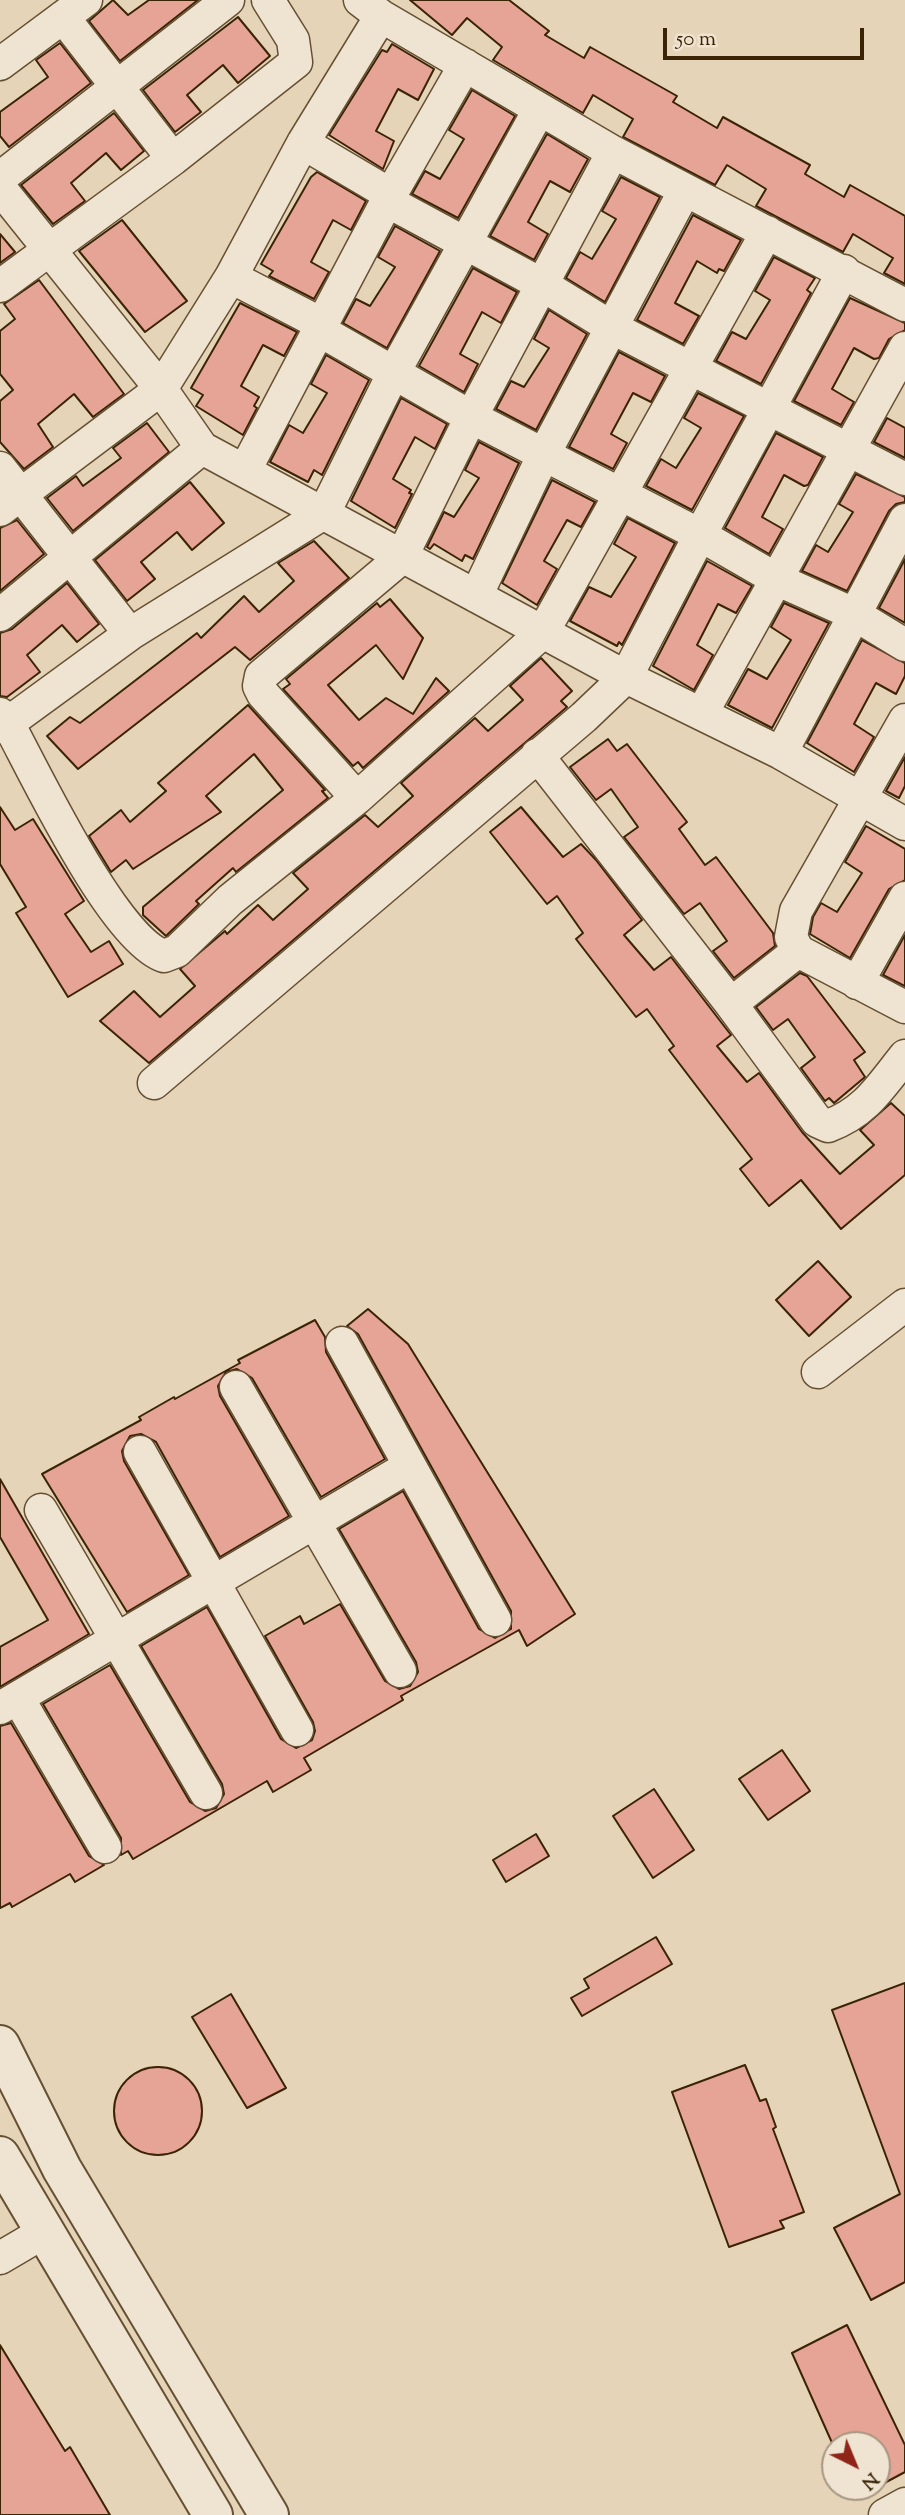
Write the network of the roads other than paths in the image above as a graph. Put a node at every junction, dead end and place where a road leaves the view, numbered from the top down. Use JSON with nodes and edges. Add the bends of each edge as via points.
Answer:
{"nodes":[{"id":1,"x":228,"y":0,"type":"edge"},
{"id":2,"x":268,"y":0,"type":"edge"},
{"id":3,"x":370,"y":8,"type":"edge"},
{"id":4,"x":75,"y":9,"type":"edge"},
{"id":5,"x":0,"y":64,"type":"edge"},
{"id":6,"x":465,"y":65,"type":"junction"},
{"id":7,"x":115,"y":86,"type":"junction"},
{"id":8,"x":538,"y":110,"type":"junction"},
{"id":9,"x":303,"y":143,"type":"junction"},
{"id":10,"x":613,"y":152,"type":"junction"},
{"id":11,"x":173,"y":159,"type":"junction"},
{"id":12,"x":0,"y":178,"type":"edge"},
{"id":13,"x":0,"y":188,"type":"edge"},
{"id":14,"x":685,"y":190,"type":"junction"},
{"id":15,"x":387,"y":201,"type":"junction"},
{"id":16,"x":767,"y":232,"type":"junction"},
{"id":17,"x":463,"y":243,"type":"junction"},
{"id":18,"x":51,"y":248,"type":"junction"},
{"id":19,"x":844,"y":271,"type":"junction"},
{"id":20,"x":231,"y":277,"type":"junction"},
{"id":21,"x":541,"y":284,"type":"junction"},
{"id":22,"x":0,"y":286,"type":"edge"},
{"id":23,"x":905,"y":305,"type":"edge"},
{"id":24,"x":611,"y":327,"type":"junction"},
{"id":25,"x":319,"y":330,"type":"junction"},
{"id":26,"x":905,"y":348,"type":"edge"},
{"id":27,"x":691,"y":369,"type":"junction"},
{"id":28,"x":393,"y":374,"type":"junction"},
{"id":29,"x":161,"y":389,"type":"junction"},
{"id":30,"x":769,"y":409,"type":"junction"},
{"id":31,"x":471,"y":417,"type":"junction"},
{"id":32,"x":202,"y":448,"type":"junction"},
{"id":33,"x":850,"y":450,"type":"junction"},
{"id":34,"x":544,"y":454,"type":"junction"},
{"id":35,"x":0,"y":468,"type":"edge"},
{"id":36,"x":245,"y":470,"type":"junction"},
{"id":37,"x":905,"y":479,"type":"edge"},
{"id":38,"x":620,"y":494,"type":"junction"},
{"id":39,"x":10,"y":502,"type":"edge"},
{"id":40,"x":324,"y":513,"type":"junction"},
{"id":41,"x":905,"y":520,"type":"edge"},
{"id":42,"x":700,"y":535,"type":"junction"},
{"id":43,"x":67,"y":556,"type":"junction"},
{"id":44,"x":401,"y":558,"type":"junction"},
{"id":45,"x":778,"y":580,"type":"junction"},
{"id":46,"x":476,"y":596,"type":"junction"},
{"id":47,"x":854,"y":614,"type":"junction"},
{"id":48,"x":0,"y":615,"type":"edge"},
{"id":49,"x":543,"y":632,"type":"junction"},
{"id":50,"x":130,"y":634,"type":"junction"},
{"id":51,"x":905,"y":645,"type":"edge"},
{"id":52,"x":626,"y":677,"type":"junction"},
{"id":53,"x":702,"y":713,"type":"junction"},
{"id":54,"x":905,"y":720,"type":"edge"},
{"id":55,"x":3,"y":721,"type":"edge"},
{"id":56,"x":781,"y":753,"type":"junction"},
{"id":57,"x":537,"y":755,"type":"junction"},
{"id":58,"x":358,"y":798,"type":"junction"},
{"id":59,"x":860,"y":801,"type":"junction"},
{"id":60,"x":905,"y":824,"type":"edge"},
{"id":61,"x":905,"y":898,"type":"edge"},
{"id":62,"x":798,"y":951,"type":"junction"},
{"id":63,"x":857,"y":983,"type":"junction"},
{"id":64,"x":731,"y":1004,"type":"junction"},
{"id":65,"x":905,"y":1007,"type":"edge"},
{"id":66,"x":905,"y":1056,"type":"edge"},
{"id":67,"x":153,"y":1083,"type":"dead end"},
{"id":68,"x":905,"y":1306,"type":"edge"},
{"id":69,"x":342,"y":1343,"type":"dead end"},
{"id":70,"x":818,"y":1372,"type":"dead end"},
{"id":71,"x":236,"y":1387,"type":"dead end"},
{"id":72,"x":140,"y":1452,"type":"dead end"},
{"id":73,"x":410,"y":1466,"type":"junction"},
{"id":74,"x":41,"y":1510,"type":"dead end"},
{"id":75,"x":314,"y":1524,"type":"junction"},
{"id":76,"x":212,"y":1580,"type":"junction"},
{"id":77,"x":495,"y":1620,"type":"dead end"},
{"id":78,"x":118,"y":1639,"type":"junction"},
{"id":79,"x":400,"y":1671,"type":"dead end"},
{"id":80,"x":9,"y":1703,"type":"edge"},
{"id":81,"x":298,"y":1730,"type":"dead end"},
{"id":82,"x":205,"y":1793,"type":"dead end"},
{"id":83,"x":105,"y":1847,"type":"dead end"},
{"id":84,"x":8,"y":2061,"type":"edge"},
{"id":85,"x":0,"y":2156,"type":"edge"},
{"id":86,"x":46,"y":2231,"type":"junction"},
{"id":87,"x":0,"y":2258,"type":"edge"},
{"id":88,"x":905,"y":2504,"type":"edge"},
{"id":89,"x":213,"y":2515,"type":"edge"},
{"id":90,"x":269,"y":2515,"type":"edge"},
{"id":91,"x":884,"y":2515,"type":"edge"}],
"edges":[{"from":1,"to":7,"type":"street"},
{"from":2,"to":11,"type":"street","via":[[293,40],[296,62]]},
{"from":3,"to":6,"type":"street"},
{"from":3,"to":9,"type":"street"},
{"from":4,"to":5,"type":"street"},
{"from":4,"to":7,"type":"street"},
{"from":6,"to":8,"type":"street"},
{"from":6,"to":15,"type":"street"},
{"from":7,"to":11,"type":"street"},
{"from":7,"to":12,"type":"street"},
{"from":8,"to":10,"type":"street"},
{"from":8,"to":17,"type":"street"},
{"from":9,"to":15,"type":"street","via":[[381,190]]},
{"from":9,"to":20,"type":"street"},
{"from":10,"to":14,"type":"street"},
{"from":10,"to":21,"type":"street"},
{"from":11,"to":18,"type":"street"},
{"from":13,"to":18,"type":"street"},
{"from":14,"to":16,"type":"street"},
{"from":14,"to":24,"type":"street"},
{"from":15,"to":17,"type":"street"},
{"from":15,"to":25,"type":"street"},
{"from":16,"to":19,"type":"street"},
{"from":16,"to":27,"type":"street"},
{"from":17,"to":21,"type":"street"},
{"from":17,"to":28,"type":"street"},
{"from":18,"to":22,"type":"street"},
{"from":18,"to":29,"type":"street"},
{"from":19,"to":23,"type":"street"},
{"from":19,"to":30,"type":"street"},
{"from":20,"to":25,"type":"street","via":[[312,320]]},
{"from":20,"to":29,"type":"street"},
{"from":21,"to":24,"type":"street"},
{"from":21,"to":31,"type":"street"},
{"from":24,"to":27,"type":"street"},
{"from":24,"to":34,"type":"street"},
{"from":25,"to":28,"type":"street"},
{"from":25,"to":36,"type":"street"},
{"from":26,"to":33,"type":"street"},
{"from":27,"to":30,"type":"street"},
{"from":27,"to":38,"type":"street"},
{"from":28,"to":31,"type":"street"},
{"from":28,"to":40,"type":"street"},
{"from":29,"to":32,"type":"street"},
{"from":29,"to":39,"type":"street"},
{"from":30,"to":33,"type":"street"},
{"from":30,"to":42,"type":"street"},
{"from":31,"to":34,"type":"street"},
{"from":31,"to":44,"type":"street"},
{"from":32,"to":36,"type":"street"},
{"from":32,"to":43,"type":"street"},
{"from":33,"to":37,"type":"street"},
{"from":33,"to":45,"type":"street"},
{"from":34,"to":38,"type":"street"},
{"from":34,"to":46,"type":"street"},
{"from":35,"to":39,"type":"street"},
{"from":36,"to":40,"type":"street"},
{"from":38,"to":42,"type":"street"},
{"from":38,"to":49,"type":"street"},
{"from":39,"to":43,"type":"street"},
{"from":40,"to":44,"type":"street"},
{"from":40,"to":50,"type":"street"},
{"from":41,"to":47,"type":"street"},
{"from":42,"to":45,"type":"street"},
{"from":42,"to":52,"type":"street"},
{"from":43,"to":48,"type":"street"},
{"from":43,"to":50,"type":"street"},
{"from":44,"to":46,"type":"street"},
{"from":44,"to":58,"type":"street","via":[[269,668],[259,686]]},
{"from":45,"to":47,"type":"street"},
{"from":45,"to":53,"type":"street"},
{"from":46,"to":49,"type":"street"},
{"from":47,"to":51,"type":"street"},
{"from":47,"to":56,"type":"street"},
{"from":49,"to":52,"type":"street"},
{"from":49,"to":58,"type":"street"},
{"from":50,"to":55,"type":"street"},
{"from":52,"to":53,"type":"street"},
{"from":52,"to":57,"type":"street"},
{"from":53,"to":56,"type":"street"},
{"from":54,"to":59,"type":"street"},
{"from":55,"to":58,"type":"street","via":[[104,895],[143,945],[164,956],[177,951],[230,900]]},
{"from":56,"to":59,"type":"street"},
{"from":57,"to":64,"type":"street"},
{"from":57,"to":67,"type":"street"},
{"from":59,"to":60,"type":"street"},
{"from":59,"to":62,"type":"street","via":[[796,911],[791,937]]},
{"from":61,"to":63,"type":"street"},
{"from":62,"to":63,"type":"street"},
{"from":62,"to":64,"type":"street"},
{"from":63,"to":65,"type":"street"},
{"from":64,"to":66,"type":"street","via":[[817,1121],[828,1126],[864,1107]]},
{"from":68,"to":70,"type":"street"},
{"from":69,"to":73,"type":"street"},
{"from":71,"to":75,"type":"street"},
{"from":72,"to":76,"type":"street"},
{"from":73,"to":75,"type":"street"},
{"from":73,"to":77,"type":"street"},
{"from":74,"to":78,"type":"street"},
{"from":75,"to":76,"type":"street"},
{"from":75,"to":79,"type":"street"},
{"from":76,"to":78,"type":"street"},
{"from":76,"to":81,"type":"street"},
{"from":78,"to":80,"type":"street"},
{"from":78,"to":82,"type":"street"},
{"from":80,"to":83,"type":"street"},
{"from":84,"to":90,"type":"street","via":[[46,2137]]},
{"from":85,"to":86,"type":"street"},
{"from":86,"to":87,"type":"street"},
{"from":86,"to":89,"type":"street"},
{"from":88,"to":91,"type":"street"}]}
